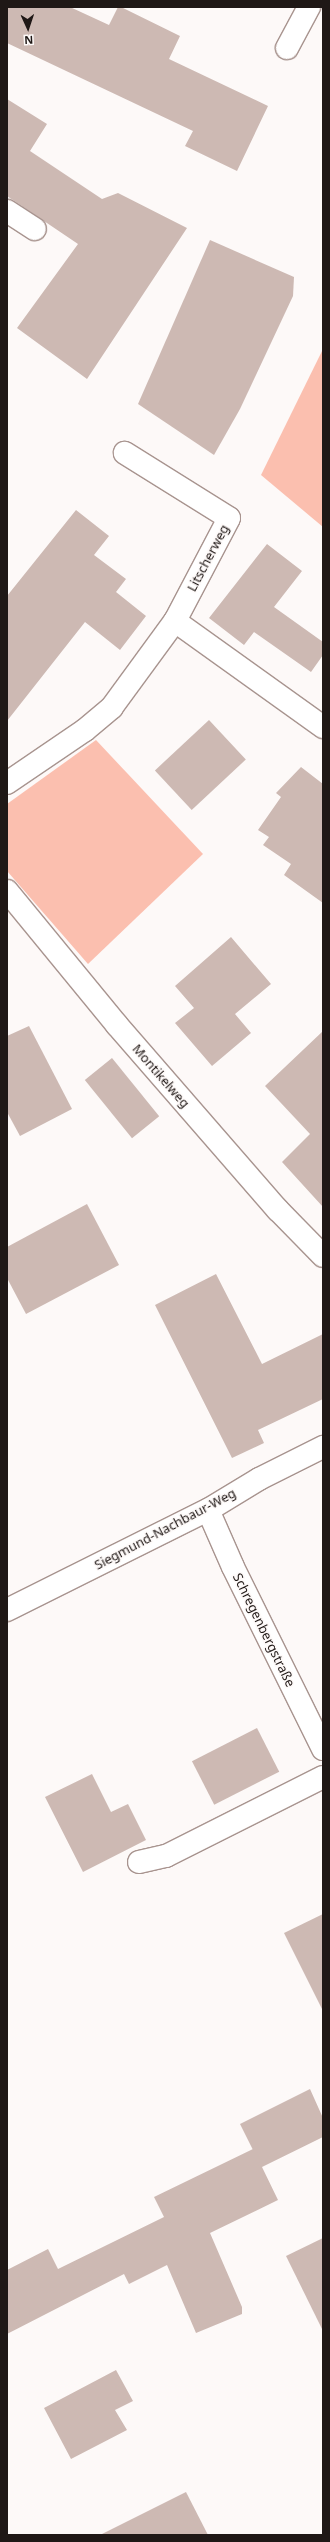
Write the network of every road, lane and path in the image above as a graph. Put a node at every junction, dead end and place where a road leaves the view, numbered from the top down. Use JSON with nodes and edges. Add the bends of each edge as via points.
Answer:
{"nodes":[{"id":1,"x":309,"y":7,"type":"edge"},
{"id":2,"x":287,"y":48,"type":"dead end"},
{"id":3,"x":7,"y":211,"type":"edge"},
{"id":4,"x":35,"y":229,"type":"dead end"},
{"id":5,"x":125,"y":453,"type":"dead end"},
{"id":6,"x":175,"y":621,"type":"junction"},
{"id":7,"x":323,"y":727,"type":"edge"},
{"id":8,"x":7,"y":783,"type":"edge"},
{"id":9,"x":7,"y":891,"type":"edge"},
{"id":10,"x":323,"y":1256,"type":"edge"},
{"id":11,"x":323,"y":1447,"type":"edge"},
{"id":12,"x":208,"y":1510,"type":"junction"},
{"id":13,"x":7,"y":1610,"type":"edge"},
{"id":14,"x":323,"y":1749,"type":"edge"},
{"id":15,"x":323,"y":1776,"type":"edge"},
{"id":16,"x":139,"y":1862,"type":"dead end"}],
"edges":[{"from":1,"to":2,"type":"street"},
{"from":3,"to":4,"type":"street"},
{"from":5,"to":6,"type":"street","name":"Litscherweg","via":[[229,518]]},
{"from":6,"to":7,"type":"street"},
{"from":6,"to":8,"type":"street","name":"Litscherweg","via":[[112,707],[85,730]]},
{"from":9,"to":10,"type":"street","name":"Montikelweg","via":[[116,1025],[278,1210]]},
{"from":11,"to":12,"type":"street","name":"Siegmund-Nachbaur-Weg","via":[[259,1479]]},
{"from":12,"to":13,"type":"street","name":"Siegmund-Nachbaur-Weg"},
{"from":12,"to":14,"type":"street","name":"Schregenbergstraße","via":[[233,1567]]},
{"from":15,"to":16,"type":"street","via":[[166,1856]]}]}
